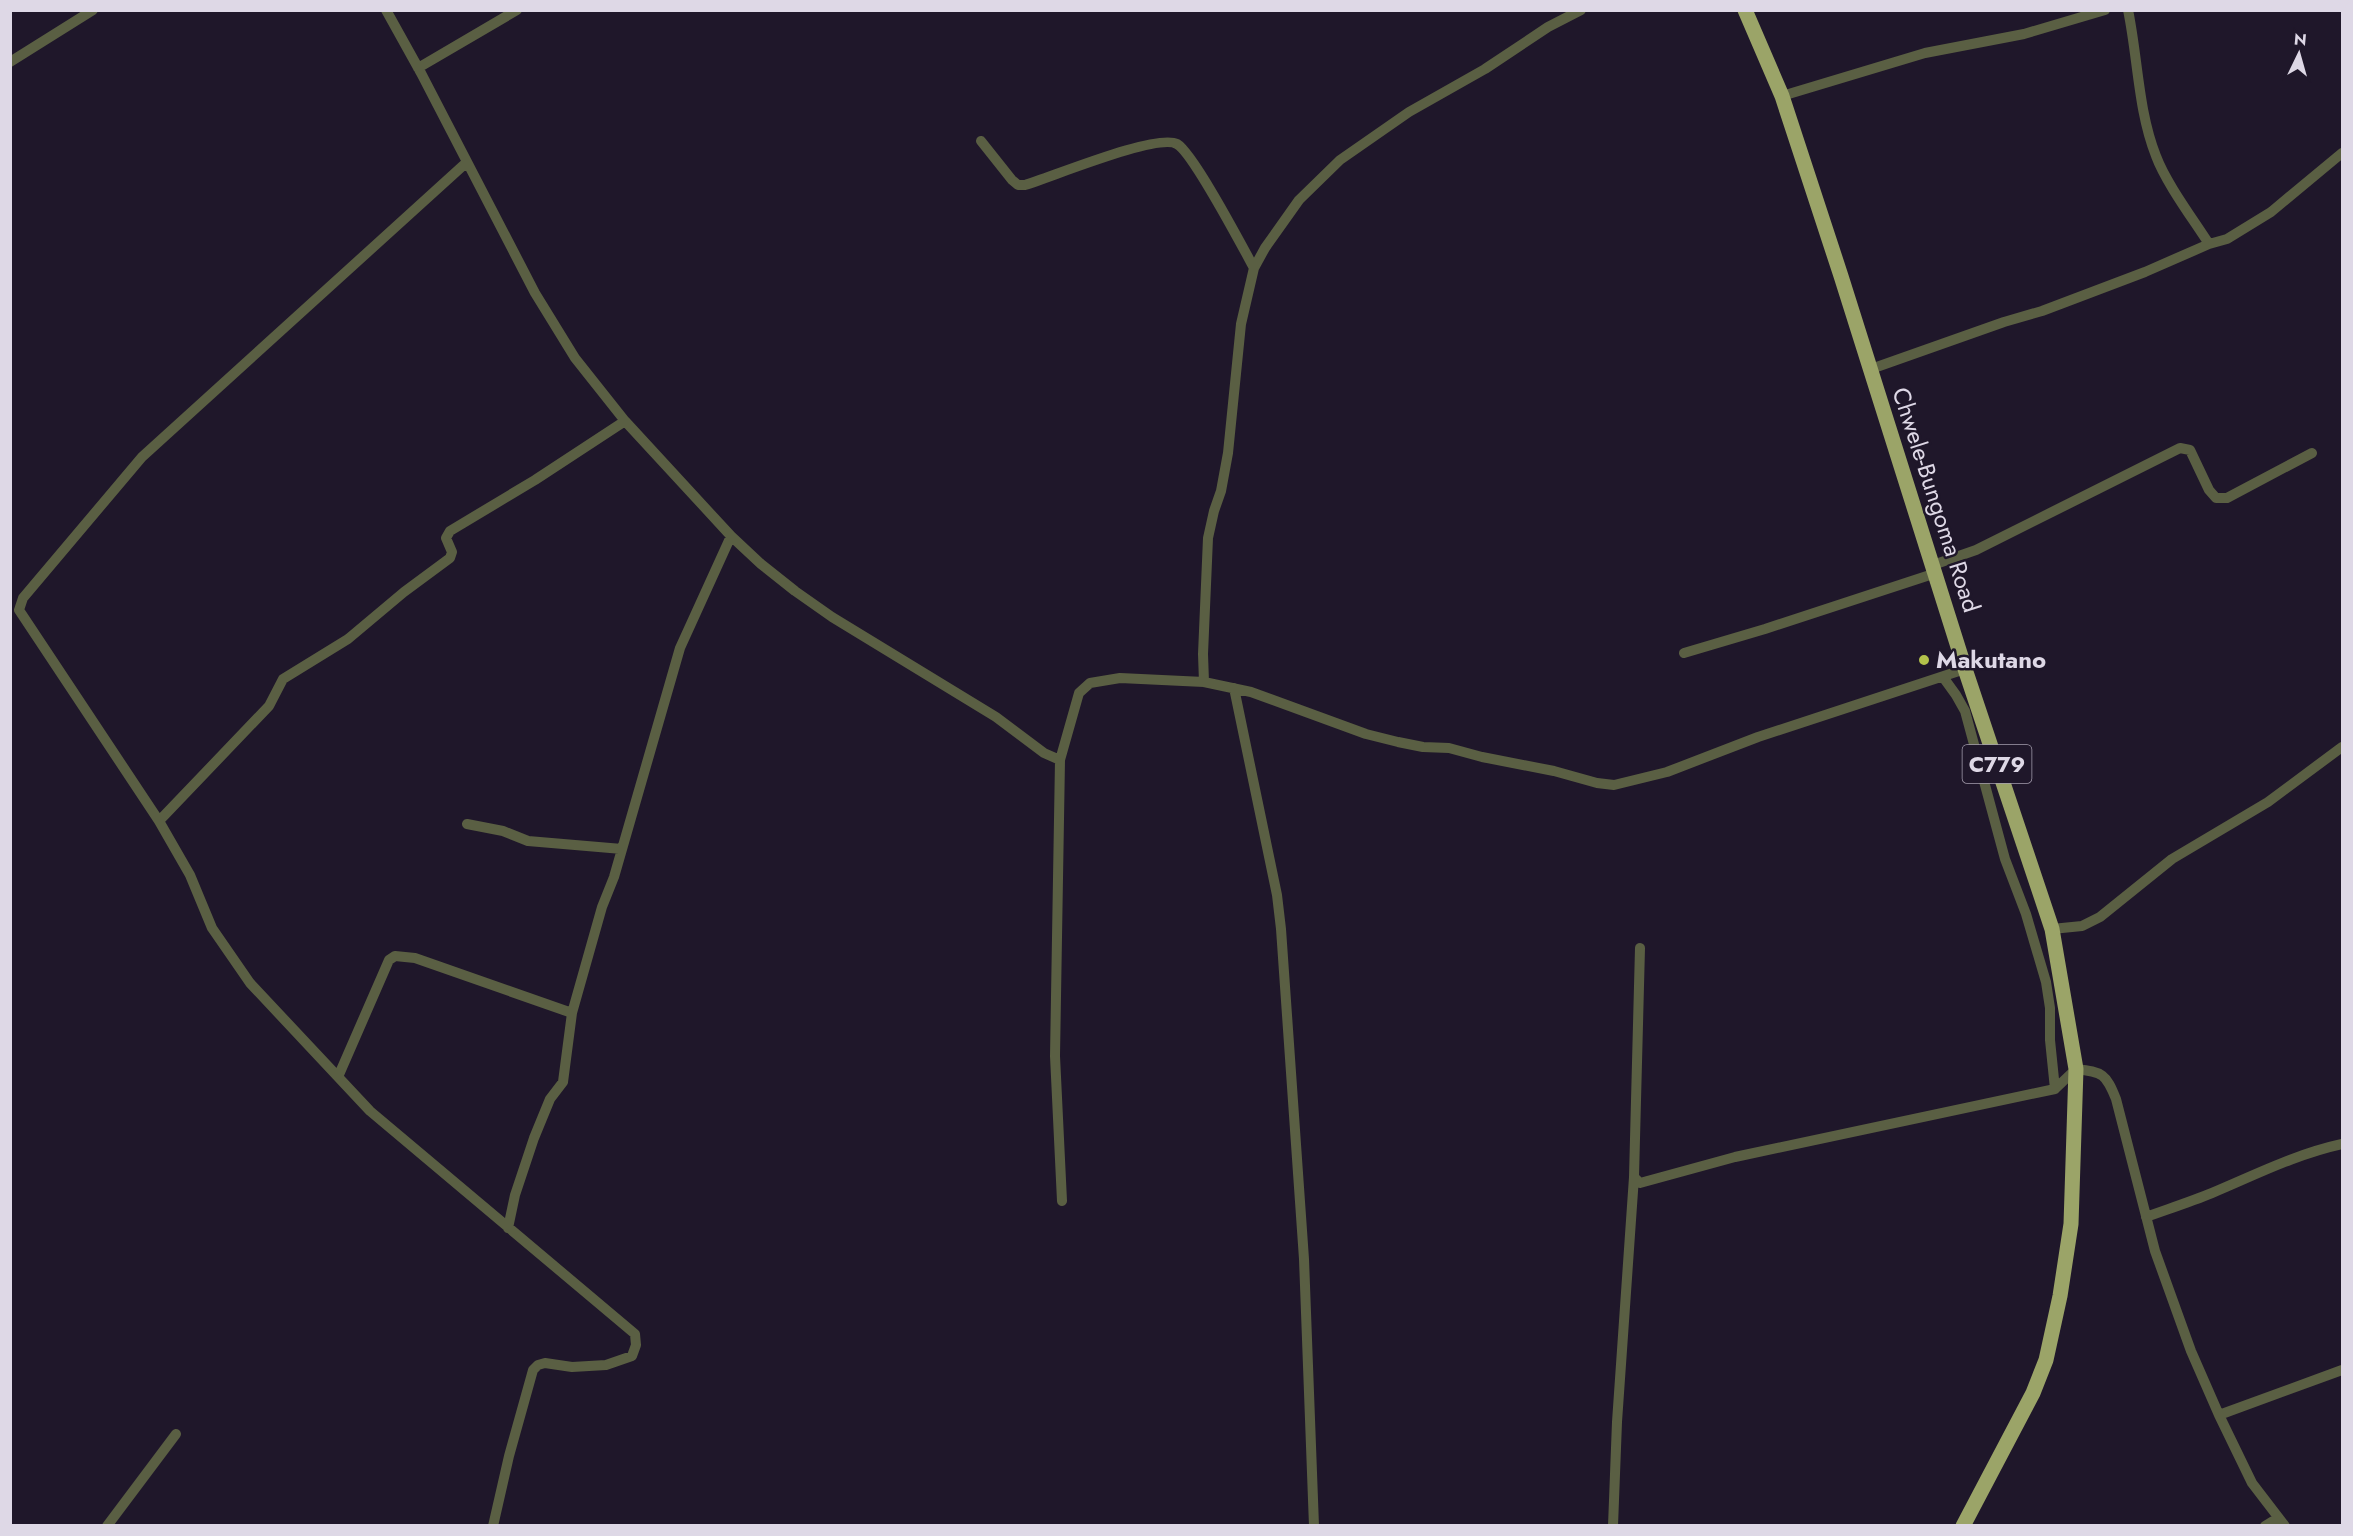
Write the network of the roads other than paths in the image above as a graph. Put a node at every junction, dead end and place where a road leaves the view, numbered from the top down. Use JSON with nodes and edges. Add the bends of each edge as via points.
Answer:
{"nodes":[{"id":1,"x":93,"y":10,"type":"edge"},
{"id":2,"x":386,"y":10,"type":"edge"},
{"id":3,"x":517,"y":10,"type":"edge"},
{"id":4,"x":1581,"y":10,"type":"edge"},
{"id":5,"x":1744,"y":10,"type":"edge"},
{"id":6,"x":2105,"y":10,"type":"edge"},
{"id":7,"x":2128,"y":10,"type":"edge"},
{"id":8,"x":10,"y":62,"type":"edge"},
{"id":9,"x":418,"y":68,"type":"junction"},
{"id":10,"x":1782,"y":96,"type":"junction"},
{"id":11,"x":981,"y":141,"type":"dead end"},
{"id":12,"x":2343,"y":153,"type":"edge"},
{"id":13,"x":467,"y":162,"type":"junction"},
{"id":14,"x":2209,"y":244,"type":"junction"},
{"id":15,"x":1254,"y":268,"type":"junction"},
{"id":16,"x":1871,"y":369,"type":"junction"},
{"id":17,"x":625,"y":421,"type":"junction"},
{"id":18,"x":2312,"y":453,"type":"dead end"},
{"id":19,"x":731,"y":536,"type":"junction"},
{"id":20,"x":1934,"y":569,"type":"junction"},
{"id":21,"x":1684,"y":653,"type":"dead end"},
{"id":22,"x":1965,"y":669,"type":"junction"},
{"id":23,"x":1942,"y":677,"type":"junction"},
{"id":24,"x":1204,"y":682,"type":"junction"},
{"id":25,"x":1234,"y":688,"type":"junction"},
{"id":26,"x":2343,"y":747,"type":"edge"},
{"id":27,"x":1060,"y":760,"type":"junction"},
{"id":28,"x":2000,"y":774,"type":"junction"},
{"id":29,"x":1982,"y":780,"type":"junction"},
{"id":30,"x":159,"y":821,"type":"junction"},
{"id":31,"x":467,"y":824,"type":"dead end"},
{"id":32,"x":622,"y":849,"type":"junction"},
{"id":33,"x":2052,"y":929,"type":"junction"},
{"id":34,"x":1640,"y":948,"type":"dead end"},
{"id":35,"x":572,"y":1013,"type":"junction"},
{"id":36,"x":2076,"y":1069,"type":"junction"},
{"id":37,"x":338,"y":1077,"type":"junction"},
{"id":38,"x":2055,"y":1089,"type":"junction"},
{"id":39,"x":2343,"y":1144,"type":"edge"},
{"id":40,"x":1634,"y":1177,"type":"junction"},
{"id":41,"x":1062,"y":1201,"type":"dead end"},
{"id":42,"x":2146,"y":1217,"type":"junction"},
{"id":43,"x":508,"y":1228,"type":"junction"},
{"id":44,"x":2343,"y":1370,"type":"edge"},
{"id":45,"x":2219,"y":1415,"type":"junction"},
{"id":46,"x":176,"y":1434,"type":"dead end"},
{"id":47,"x":2282,"y":1522,"type":"edge"},
{"id":48,"x":107,"y":1526,"type":"edge"},
{"id":49,"x":493,"y":1526,"type":"edge"},
{"id":50,"x":1314,"y":1526,"type":"edge"},
{"id":51,"x":1613,"y":1526,"type":"edge"},
{"id":52,"x":1963,"y":1526,"type":"edge"},
{"id":53,"x":2265,"y":1526,"type":"edge"}],
"edges":[{"from":1,"to":8,"type":"street"},
{"from":2,"to":9,"type":"street"},
{"from":3,"to":9,"type":"street"},
{"from":4,"to":15,"type":"street","via":[[1410,112],[1340,160],[1299,200]]},
{"from":5,"to":10,"type":"main road","name":"Chwele-Bungoma Road","number":"C779"},
{"from":6,"to":10,"type":"street","via":[[2024,34],[1925,53]]},
{"from":7,"to":14,"type":"street","via":[[2155,156]]},
{"from":9,"to":13,"type":"street"},
{"from":10,"to":16,"type":"main road","name":"Chwele-Bungoma Road","number":"C779"},
{"from":11,"to":15,"type":"street","via":[[1012,180],[1025,185],[1146,144],[1171,141],[1179,145],[1194,165]]},
{"from":12,"to":14,"type":"street","via":[[2271,212],[2227,239]]},
{"from":13,"to":17,"type":"street","via":[[535,293],[575,358]]},
{"from":13,"to":30,"type":"street","via":[[142,457],[19,605]]},
{"from":14,"to":16,"type":"street","via":[[2042,311]]},
{"from":15,"to":24,"type":"street","via":[[1241,324],[1228,453],[1209,538]]},
{"from":16,"to":20,"type":"main road","name":"Chwele-Bungoma Road","number":"C779"},
{"from":17,"to":19,"type":"street"},
{"from":17,"to":30,"type":"street","via":[[450,531],[450,558],[348,639],[283,679],[269,706]]},
{"from":18,"to":20,"type":"street","via":[[2221,498],[2213,496],[2195,458],[2183,447]]},
{"from":19,"to":27,"type":"street","via":[[760,564],[822,610]]},
{"from":19,"to":32,"type":"street","via":[[680,648]]},
{"from":20,"to":21,"type":"street","via":[[1765,629]]},
{"from":20,"to":22,"type":"main road","name":"Chwele-Bungoma Road","number":"C779"},
{"from":22,"to":23,"type":"street"},
{"from":22,"to":28,"type":"main road","name":"Chwele-Bungoma Road","number":"C779"},
{"from":23,"to":25,"type":"street","via":[[1758,737],[1666,772],[1614,785],[1449,748],[1424,747],[1366,734]]},
{"from":23,"to":29,"type":"street","via":[[1965,711]]},
{"from":24,"to":25,"type":"street"},
{"from":24,"to":27,"type":"street","via":[[1119,678],[1090,683],[1079,693]]},
{"from":25,"to":50,"type":"street","via":[[1281,929],[1304,1259]]},
{"from":26,"to":33,"type":"street","via":[[2268,802],[2172,859],[2100,917],[2082,926]]},
{"from":27,"to":41,"type":"street","via":[[1055,1056]]},
{"from":28,"to":29,"type":"street"},
{"from":28,"to":33,"type":"main road","name":"Chwele-Bungoma Road","number":"C779"},
{"from":29,"to":38,"type":"street","via":[[2046,982]]},
{"from":30,"to":37,"type":"street","via":[[190,875],[219,940],[250,983]]},
{"from":31,"to":32,"type":"street","via":[[528,841]]},
{"from":32,"to":35,"type":"street"},
{"from":33,"to":36,"type":"main road","name":"Chwele-Bungoma Road","number":"C779"},
{"from":34,"to":40,"type":"street"},
{"from":35,"to":37,"type":"street","via":[[415,958],[395,956],[389,960]]},
{"from":35,"to":43,"type":"street","via":[[563,1083],[550,1100],[534,1138]]},
{"from":36,"to":38,"type":"street"},
{"from":36,"to":42,"type":"street","via":[[2108,1078]]},
{"from":36,"to":52,"type":"main road","name":"Chwele-Bungoma Road","number":"C779","via":[[2071,1224],[2046,1360],[2033,1393]]},
{"from":37,"to":43,"type":"street","via":[[370,1111]]},
{"from":38,"to":40,"type":"street","via":[[1735,1156],[1646,1182],[1640,1183]]},
{"from":39,"to":42,"type":"street","via":[[2314,1150]]},
{"from":40,"to":51,"type":"street"},
{"from":42,"to":45,"type":"street","via":[[2191,1352]]},
{"from":43,"to":49,"type":"street","via":[[633,1332],[636,1345],[632,1356],[606,1365],[572,1367],[545,1363],[533,1370]]},
{"from":44,"to":45,"type":"street"},
{"from":45,"to":47,"type":"street","via":[[2252,1483]]},
{"from":46,"to":48,"type":"street"},
{"from":47,"to":53,"type":"street"}]}
